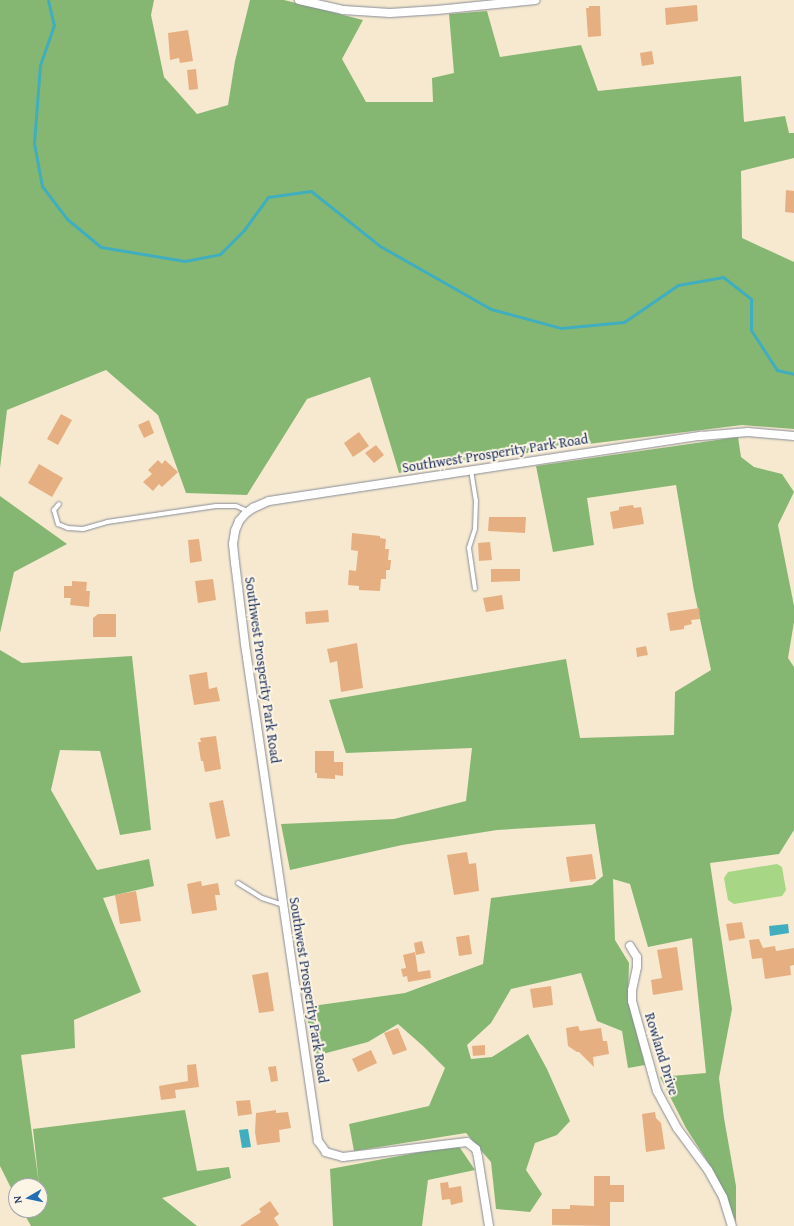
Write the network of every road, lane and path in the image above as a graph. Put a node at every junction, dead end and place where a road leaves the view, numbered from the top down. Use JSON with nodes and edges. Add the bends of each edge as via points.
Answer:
{"nodes":[{"id":1,"x":299,"y":0,"type":"edge"},
{"id":2,"x":535,"y":0,"type":"edge"},
{"id":3,"x":794,"y":436,"type":"edge"},
{"id":4,"x":471,"y":470,"type":"junction"},
{"id":5,"x":59,"y":504,"type":"dead end"},
{"id":6,"x":249,"y":511,"type":"junction"},
{"id":7,"x":475,"y":589,"type":"dead end"},
{"id":8,"x":238,"y":883,"type":"dead end"},
{"id":9,"x":283,"y":905,"type":"junction"},
{"id":10,"x":630,"y":946,"type":"dead end"},
{"id":11,"x":489,"y":1226,"type":"edge"},
{"id":12,"x":732,"y":1226,"type":"edge"}],
"edges":[{"from":1,"to":2,"type":"street","via":[[343,10],[390,13]]},
{"from":3,"to":4,"type":"street","name":"Southwest Prosperity Park Road","via":[[748,432],[719,434]]},
{"from":4,"to":6,"type":"street","name":"Southwest Prosperity Park Road","via":[[269,501]]},
{"from":4,"to":7,"type":"lane","via":[[476,507],[475,529],[469,548]]},
{"from":5,"to":6,"type":"lane","via":[[54,510],[58,524],[83,529],[107,522],[216,506],[236,506]]},
{"from":6,"to":9,"type":"street","name":"Southwest Prosperity Park Road","via":[[239,521],[233,544]]},
{"from":8,"to":9,"type":"lane","via":[[262,898]]},
{"from":9,"to":11,"type":"street","name":"Southwest Prosperity Park Road","via":[[317,1136],[322,1147],[331,1155],[343,1157],[467,1142],[476,1149]]},
{"from":10,"to":12,"type":"street","name":"Rowland Drive","via":[[637,957],[638,967],[632,1001],[657,1091],[677,1128],[708,1170],[723,1197]]}]}
